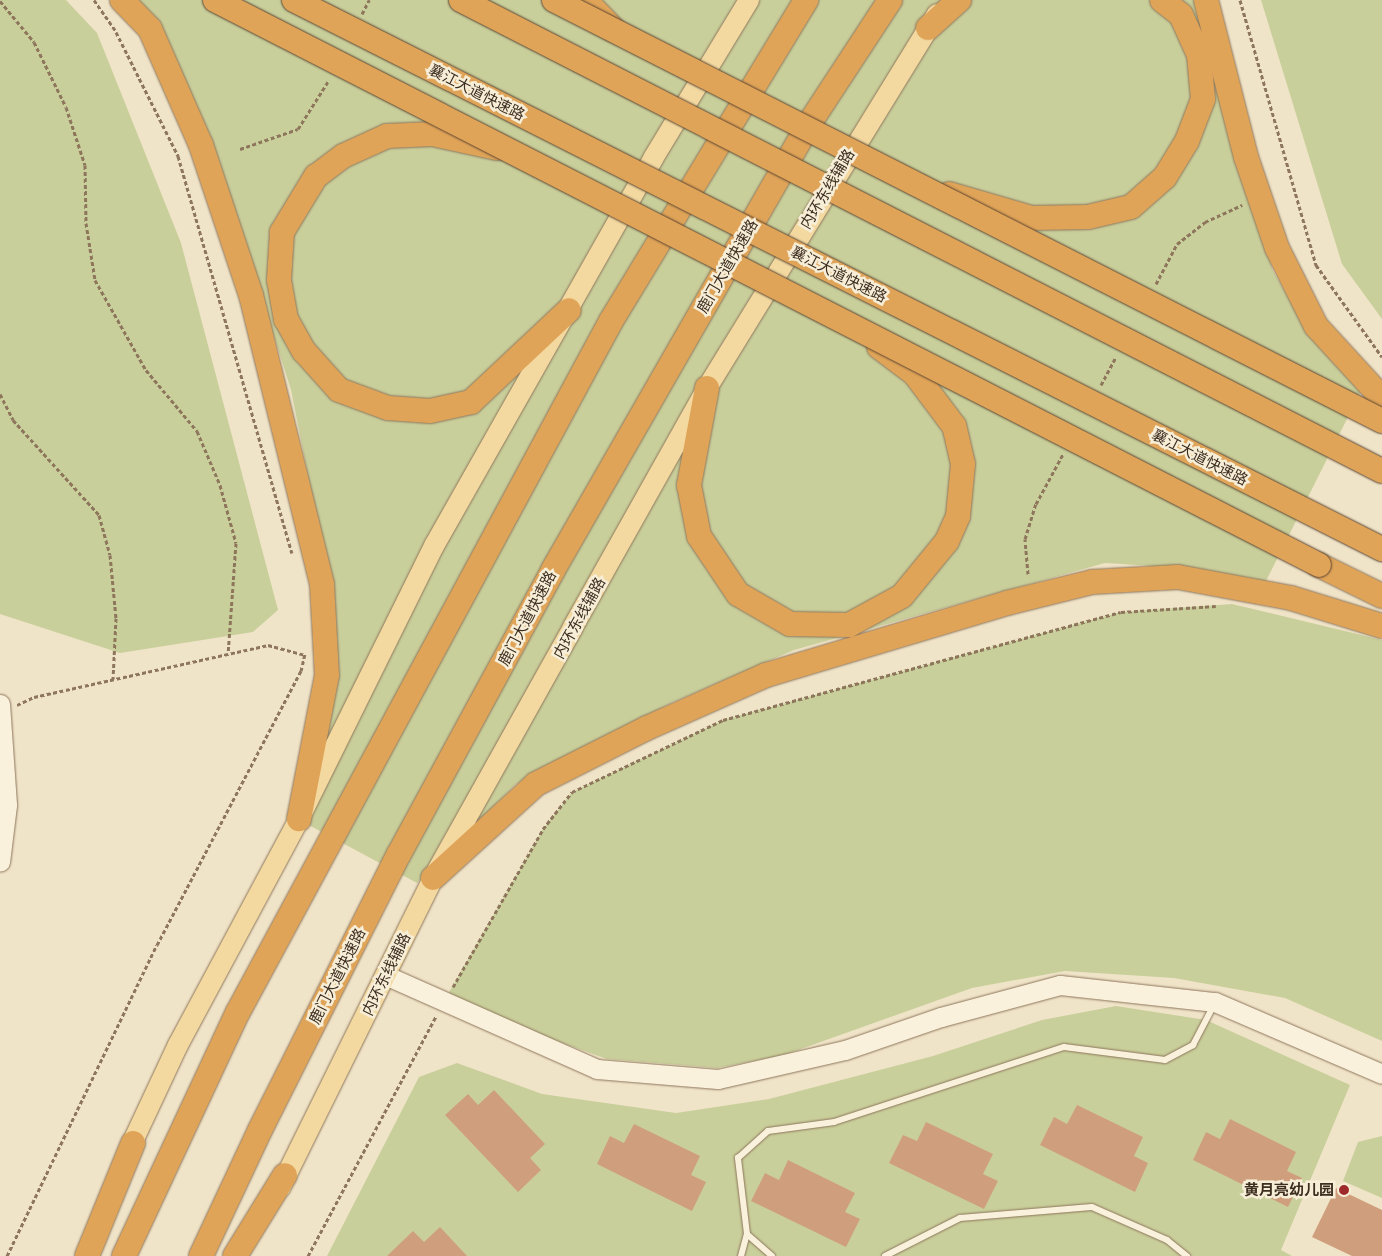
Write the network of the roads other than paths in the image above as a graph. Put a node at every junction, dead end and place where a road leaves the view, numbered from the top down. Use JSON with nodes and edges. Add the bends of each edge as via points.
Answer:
{"nodes":[{"id":1,"x":122,"y":0,"type":"edge"},
{"id":2,"x":215,"y":0,"type":"edge"},
{"id":3,"x":294,"y":0,"type":"edge"},
{"id":4,"x":461,"y":0,"type":"edge"},
{"id":5,"x":554,"y":0,"type":"edge"},
{"id":6,"x":585,"y":0,"type":"edge"},
{"id":7,"x":749,"y":0,"type":"edge"},
{"id":8,"x":806,"y":0,"type":"edge"},
{"id":9,"x":890,"y":0,"type":"edge"},
{"id":10,"x":946,"y":0,"type":"edge"},
{"id":11,"x":959,"y":0,"type":"edge"},
{"id":12,"x":1162,"y":0,"type":"edge"},
{"id":13,"x":1206,"y":0,"type":"edge"},
{"id":14,"x":928,"y":28,"type":"junction"},
{"id":15,"x":613,"y":30,"type":"junction"},
{"id":16,"x":509,"y":151,"type":"junction"},
{"id":17,"x":912,"y":183,"type":"junction"},
{"id":18,"x":568,"y":310,"type":"junction"},
{"id":19,"x":844,"y":319,"type":"junction"},
{"id":20,"x":707,"y":388,"type":"junction"},
{"id":21,"x":1382,"y":398,"type":"edge"},
{"id":22,"x":1382,"y":421,"type":"edge"},
{"id":23,"x":1382,"y":471,"type":"edge"},
{"id":24,"x":1382,"y":549,"type":"edge"},
{"id":25,"x":1382,"y":596,"type":"edge"},
{"id":26,"x":1382,"y":626,"type":"edge"},
{"id":27,"x":1,"y":709,"type":"edge"},
{"id":28,"x":299,"y":819,"type":"junction"},
{"id":29,"x":0,"y":862,"type":"edge"},
{"id":30,"x":433,"y":878,"type":"junction"},
{"id":31,"x":385,"y":975,"type":"junction"},
{"id":32,"x":1215,"y":1002,"type":"junction"},
{"id":33,"x":1382,"y":1074,"type":"edge"},
{"id":34,"x":133,"y":1142,"type":"junction"},
{"id":35,"x":285,"y":1175,"type":"junction"},
{"id":36,"x":747,"y":1234,"type":"junction"},
{"id":37,"x":76,"y":1256,"type":"edge"},
{"id":38,"x":87,"y":1256,"type":"edge"},
{"id":39,"x":124,"y":1256,"type":"edge"},
{"id":40,"x":201,"y":1256,"type":"edge"},
{"id":41,"x":235,"y":1256,"type":"edge"},
{"id":42,"x":249,"y":1256,"type":"edge"},
{"id":43,"x":741,"y":1256,"type":"edge"},
{"id":44,"x":772,"y":1256,"type":"edge"},
{"id":45,"x":885,"y":1256,"type":"edge"},
{"id":46,"x":1187,"y":1256,"type":"edge"}],
"edges":[{"from":1,"to":28,"type":"highway","via":[[150,29],[202,145],[251,295],[322,584],[327,675]]},
{"from":2,"to":16,"type":"highway","bridge":true},
{"from":3,"to":24,"type":"highway","name":"襄江大道快速路","bridge":true},
{"from":4,"to":23,"type":"highway","bridge":true},
{"from":5,"to":15,"type":"highway","bridge":true},
{"from":6,"to":15,"type":"highway"},
{"from":7,"to":18,"type":"main road","via":[[654,157]]},
{"from":8,"to":39,"type":"highway","via":[[606,330],[238,1012]]},
{"from":9,"to":40,"type":"highway","name":"鹿门大道快速路","via":[[809,124],[553,570],[395,862],[260,1130]]},
{"from":10,"to":14,"type":"main road","name":"内环东线辅路"},
{"from":11,"to":14,"type":"highway"},
{"from":12,"to":17,"type":"highway","bridge":true,"via":[[1181,16],[1199,54],[1203,99],[1187,141],[1166,177],[1131,207],[1088,218],[1031,218]]},
{"from":13,"to":21,"type":"highway","via":[[1246,157],[1277,248],[1316,326]]},
{"from":14,"to":20,"type":"main road","name":"内环东线辅路"},
{"from":15,"to":17,"type":"highway","bridge":true},
{"from":16,"to":18,"type":"highway","bridge":true,"via":[[434,134],[387,136],[343,156],[316,176],[282,232],[280,280],[286,319],[304,351],[340,390],[388,408],[430,411],[471,402]]},
{"from":16,"to":19,"type":"highway","bridge":true},
{"from":17,"to":22,"type":"highway","bridge":true},
{"from":18,"to":28,"type":"main road","via":[[434,546]]},
{"from":19,"to":20,"type":"highway","bridge":true,"via":[[915,374],[954,426],[963,464],[958,516],[947,541],[902,596],[849,624],[790,624],[738,594],[699,536],[689,485]]},
{"from":19,"to":25,"type":"highway","bridge":true,"via":[[1030,421]]},
{"from":20,"to":30,"type":"main road","name":"内环东线辅路"},
{"from":26,"to":30,"type":"highway","via":[[1291,598],[1178,577],[1092,582],[1007,603],[766,675],[647,728],[536,784]]},
{"from":27,"to":29,"type":"street","via":[[7,805]]},
{"from":28,"to":34,"type":"main road","via":[[178,1045]]},
{"from":30,"to":31,"type":"main road","name":"内环东线辅路"},
{"from":31,"to":32,"type":"street","via":[[597,1068],[718,1079],[844,1050],[942,1016],[1060,985]]},
{"from":31,"to":35,"type":"main road","name":"内环东线辅路"},
{"from":32,"to":33,"type":"street"},
{"from":32,"to":36,"type":"lane","via":[[1193,1045],[1165,1060],[1064,1047],[834,1122],[768,1131],[738,1158]]},
{"from":34,"to":37,"type":"main road"},
{"from":34,"to":38,"type":"highway"},
{"from":35,"to":41,"type":"highway"},
{"from":35,"to":42,"type":"main road","name":"内环东线辅路"},
{"from":36,"to":43,"type":"lane"},
{"from":36,"to":44,"type":"lane"},
{"from":45,"to":46,"type":"lane","via":[[960,1218],[1092,1207],[1167,1240]]}]}
